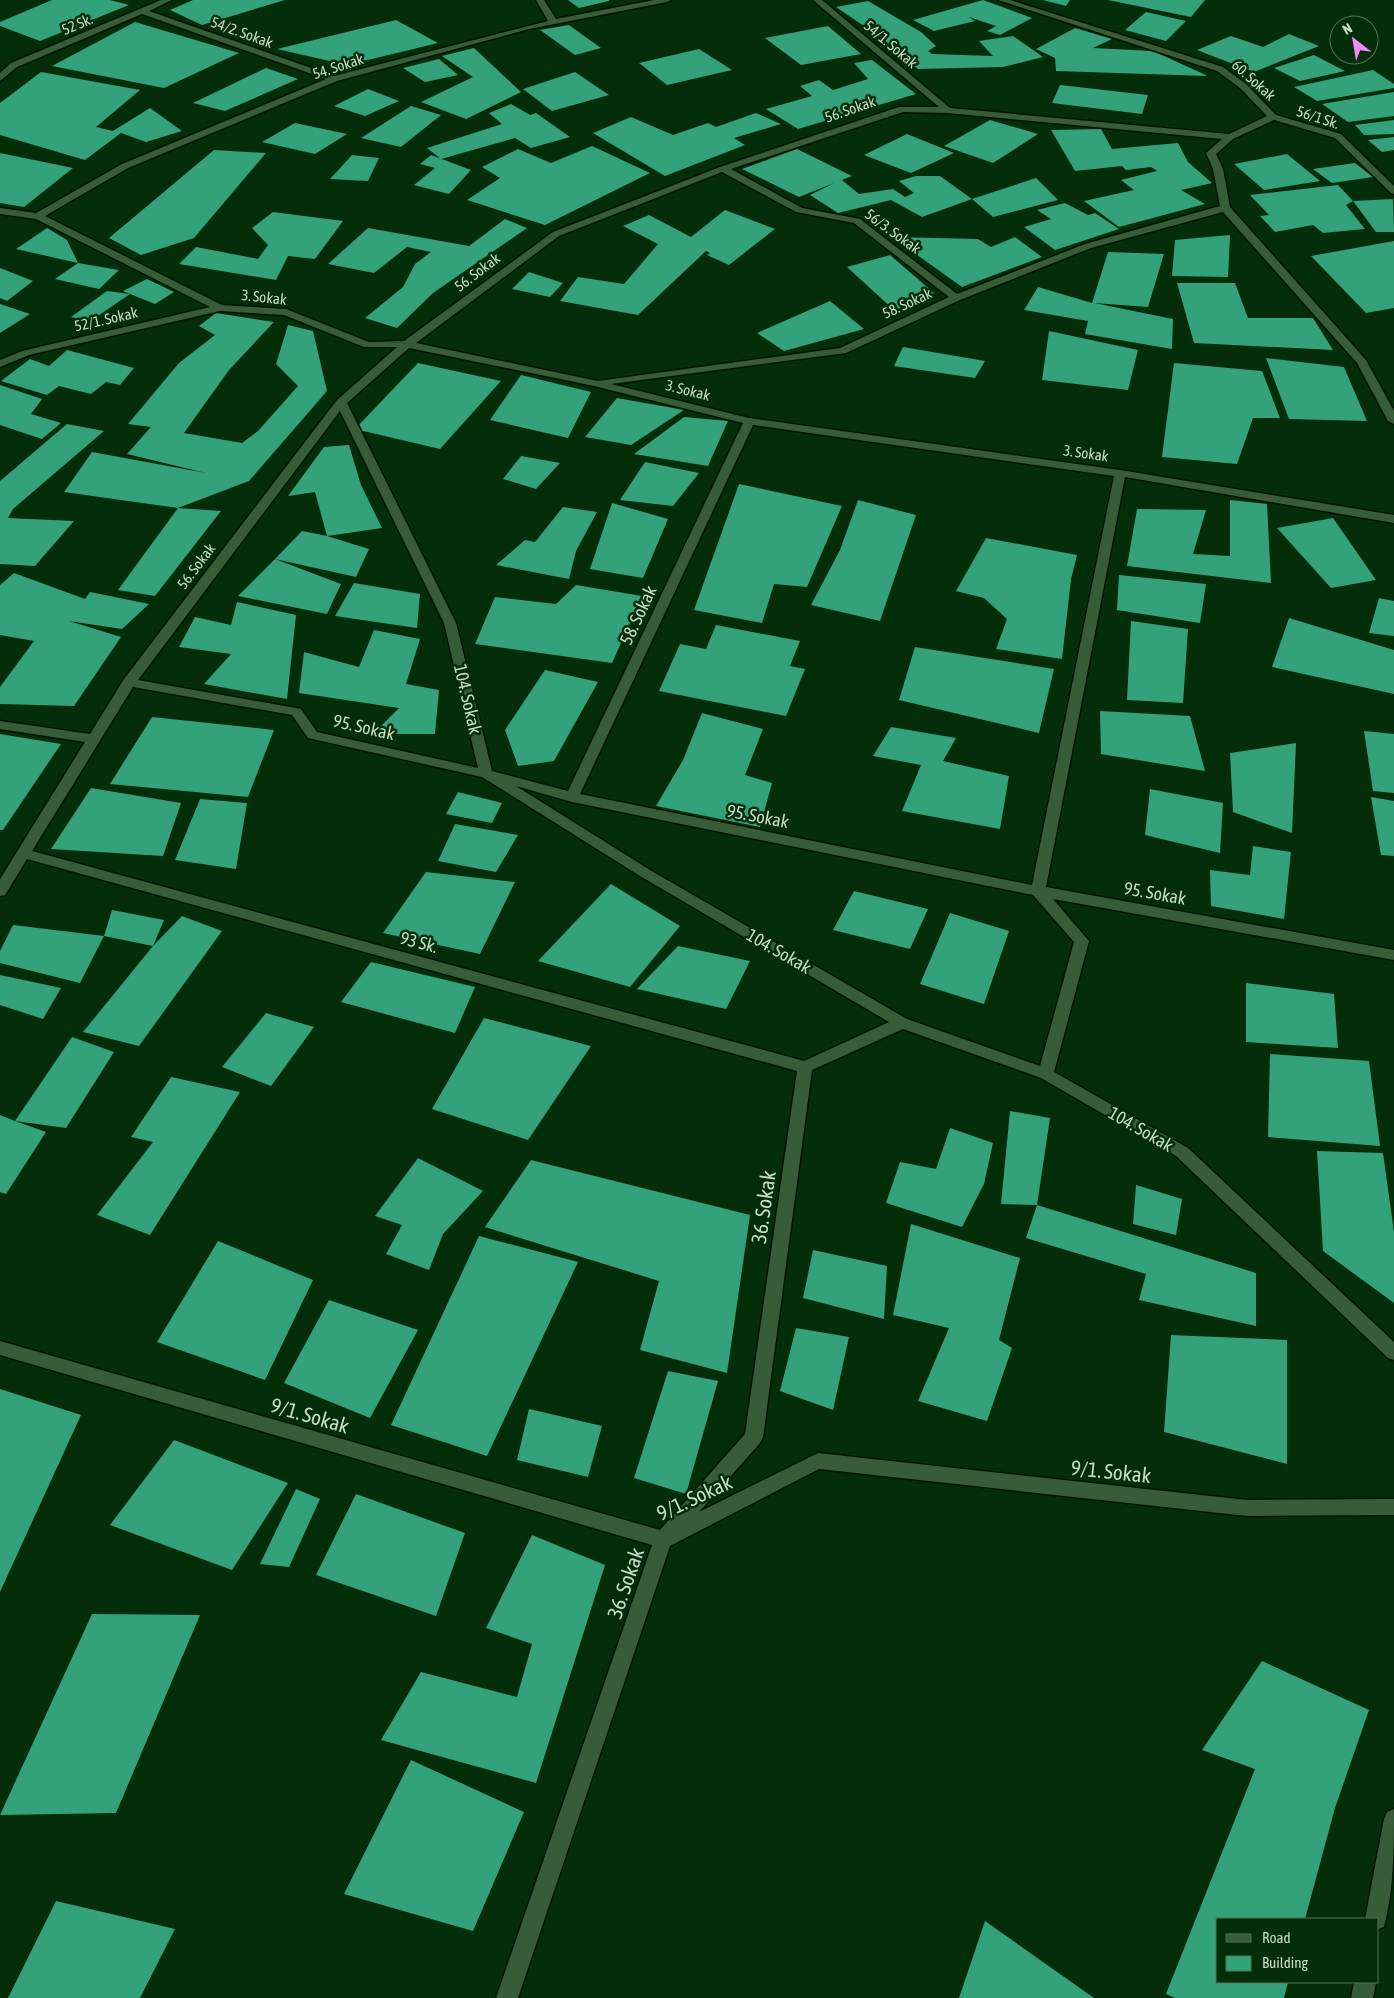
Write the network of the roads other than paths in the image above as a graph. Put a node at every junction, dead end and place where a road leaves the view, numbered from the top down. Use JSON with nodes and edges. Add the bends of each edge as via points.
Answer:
{"nodes":[{"id":1,"x":168,"y":0,"type":"edge"},
{"id":2,"x":540,"y":0,"type":"edge"},
{"id":3,"x":667,"y":0,"type":"edge"},
{"id":4,"x":817,"y":0,"type":"edge"},
{"id":5,"x":1002,"y":0,"type":"edge"},
{"id":6,"x":142,"y":11,"type":"junction"},
{"id":7,"x":554,"y":23,"type":"junction"},
{"id":8,"x":0,"y":78,"type":"edge"},
{"id":9,"x":334,"y":79,"type":"junction"},
{"id":10,"x":948,"y":110,"type":"junction"},
{"id":11,"x":1273,"y":117,"type":"junction"},
{"id":12,"x":1230,"y":137,"type":"junction"},
{"id":13,"x":723,"y":169,"type":"junction"},
{"id":14,"x":1394,"y":191,"type":"edge"},
{"id":15,"x":1225,"y":208,"type":"junction"},
{"id":16,"x":0,"y":212,"type":"edge"},
{"id":17,"x":38,"y":216,"type":"junction"},
{"id":18,"x":956,"y":298,"type":"junction"},
{"id":19,"x":220,"y":308,"type":"junction"},
{"id":20,"x":407,"y":344,"type":"junction"},
{"id":21,"x":0,"y":364,"type":"edge"},
{"id":22,"x":594,"y":383,"type":"junction"},
{"id":23,"x":341,"y":402,"type":"junction"},
{"id":24,"x":749,"y":421,"type":"junction"},
{"id":25,"x":1394,"y":421,"type":"edge"},
{"id":26,"x":1120,"y":473,"type":"junction"},
{"id":27,"x":1394,"y":519,"type":"edge"},
{"id":28,"x":129,"y":682,"type":"junction"},
{"id":29,"x":0,"y":725,"type":"edge"},
{"id":30,"x":94,"y":739,"type":"junction"},
{"id":31,"x":486,"y":774,"type":"junction"},
{"id":32,"x":572,"y":798,"type":"junction"},
{"id":33,"x":23,"y":853,"type":"junction"},
{"id":34,"x":0,"y":891,"type":"edge"},
{"id":35,"x":1038,"y":891,"type":"junction"},
{"id":36,"x":1394,"y":955,"type":"edge"},
{"id":37,"x":902,"y":1023,"type":"junction"},
{"id":38,"x":805,"y":1067,"type":"junction"},
{"id":39,"x":1046,"y":1074,"type":"junction"},
{"id":40,"x":0,"y":1348,"type":"edge"},
{"id":41,"x":1394,"y":1353,"type":"edge"},
{"id":42,"x":1394,"y":1507,"type":"edge"},
{"id":43,"x":663,"y":1540,"type":"junction"},
{"id":44,"x":1394,"y":1819,"type":"edge"},
{"id":45,"x":1376,"y":1918,"type":"edge"},
{"id":46,"x":1365,"y":1983,"type":"edge"},
{"id":47,"x":507,"y":1998,"type":"edge"},
{"id":48,"x":1362,"y":1998,"type":"edge"}],
"edges":[{"from":1,"to":6,"type":"street","name":"52 Sk."},
{"from":2,"to":7,"type":"street"},
{"from":3,"to":7,"type":"street","name":"54. Sokak"},
{"from":4,"to":10,"type":"street","name":"54/1. Sokak"},
{"from":5,"to":11,"type":"street","name":"60. Sokak","via":[[1220,69],[1243,86]]},
{"from":6,"to":8,"type":"street","name":"52 Sk.","via":[[14,65]]},
{"from":6,"to":9,"type":"street","name":"54/2. Sokak"},
{"from":7,"to":9,"type":"street","name":"54. Sokak","via":[[528,27]]},
{"from":9,"to":17,"type":"street","name":"54. Sokak","via":[[125,166]]},
{"from":10,"to":12,"type":"street","name":"56. Sokak"},
{"from":10,"to":13,"type":"street","name":"56. Sokak","via":[[902,109]]},
{"from":11,"to":12,"type":"street","name":"60. Sokak"},
{"from":11,"to":14,"type":"street","name":"56/1 Sk.","via":[[1338,136]]},
{"from":12,"to":15,"type":"street","name":"60. Sokak","via":[[1211,153],[1218,169]]},
{"from":13,"to":18,"type":"street","name":"56/3. Sokak","via":[[799,210],[857,221]]},
{"from":13,"to":20,"type":"street","name":"56. Sokak","via":[[556,234]]},
{"from":15,"to":18,"type":"street","name":"58. Sokak","via":[[1088,246]]},
{"from":15,"to":25,"type":"street","via":[[1362,362]]},
{"from":16,"to":17,"type":"street","name":"3. Sokak"},
{"from":17,"to":19,"type":"street","name":"3. Sokak"},
{"from":18,"to":22,"type":"street","name":"58. Sokak","via":[[842,351]]},
{"from":19,"to":20,"type":"street","name":"3. Sokak","via":[[286,312],[368,345]]},
{"from":19,"to":21,"type":"street","name":"52/1. Sokak","via":[[26,353]]},
{"from":20,"to":22,"type":"street","name":"3. Sokak"},
{"from":20,"to":23,"type":"street","name":"56. Sokak"},
{"from":22,"to":24,"type":"street","name":"3. Sokak"},
{"from":23,"to":28,"type":"street","name":"56. Sokak"},
{"from":23,"to":31,"type":"street","name":"104. Sokak","via":[[450,623]]},
{"from":24,"to":26,"type":"street","name":"3. Sokak"},
{"from":24,"to":32,"type":"street","name":"58. Sokak"},
{"from":26,"to":27,"type":"street","name":"3. Sokak"},
{"from":26,"to":35,"type":"street"},
{"from":28,"to":30,"type":"street","name":"56. Sokak"},
{"from":28,"to":31,"type":"street","name":"95. Sokak","via":[[296,712],[313,735]]},
{"from":29,"to":30,"type":"street"},
{"from":30,"to":33,"type":"street","name":"56. Sokak"},
{"from":31,"to":32,"type":"street","name":"95. Sokak"},
{"from":31,"to":37,"type":"street","name":"104. Sokak","via":[[645,873]]},
{"from":32,"to":35,"type":"street","name":"95. Sokak"},
{"from":33,"to":34,"type":"street","name":"56. Sokak"},
{"from":33,"to":38,"type":"street","name":"93 Sk."},
{"from":35,"to":36,"type":"street","name":"95. Sokak"},
{"from":35,"to":39,"type":"street","via":[[1082,941]]},
{"from":37,"to":38,"type":"street"},
{"from":37,"to":39,"type":"street","name":"104. Sokak"},
{"from":38,"to":43,"type":"street","name":"36. Sokak","via":[[754,1437]]},
{"from":39,"to":41,"type":"street","name":"104. Sokak","via":[[1182,1152]]},
{"from":40,"to":43,"type":"street","name":"9/1. Sokak"},
{"from":42,"to":43,"type":"street","name":"9/1. Sokak","via":[[1247,1508],[818,1461]]},
{"from":43,"to":47,"type":"street","name":"36. Sokak"},
{"from":44,"to":45,"type":"street"},
{"from":46,"to":48,"type":"street"}]}
